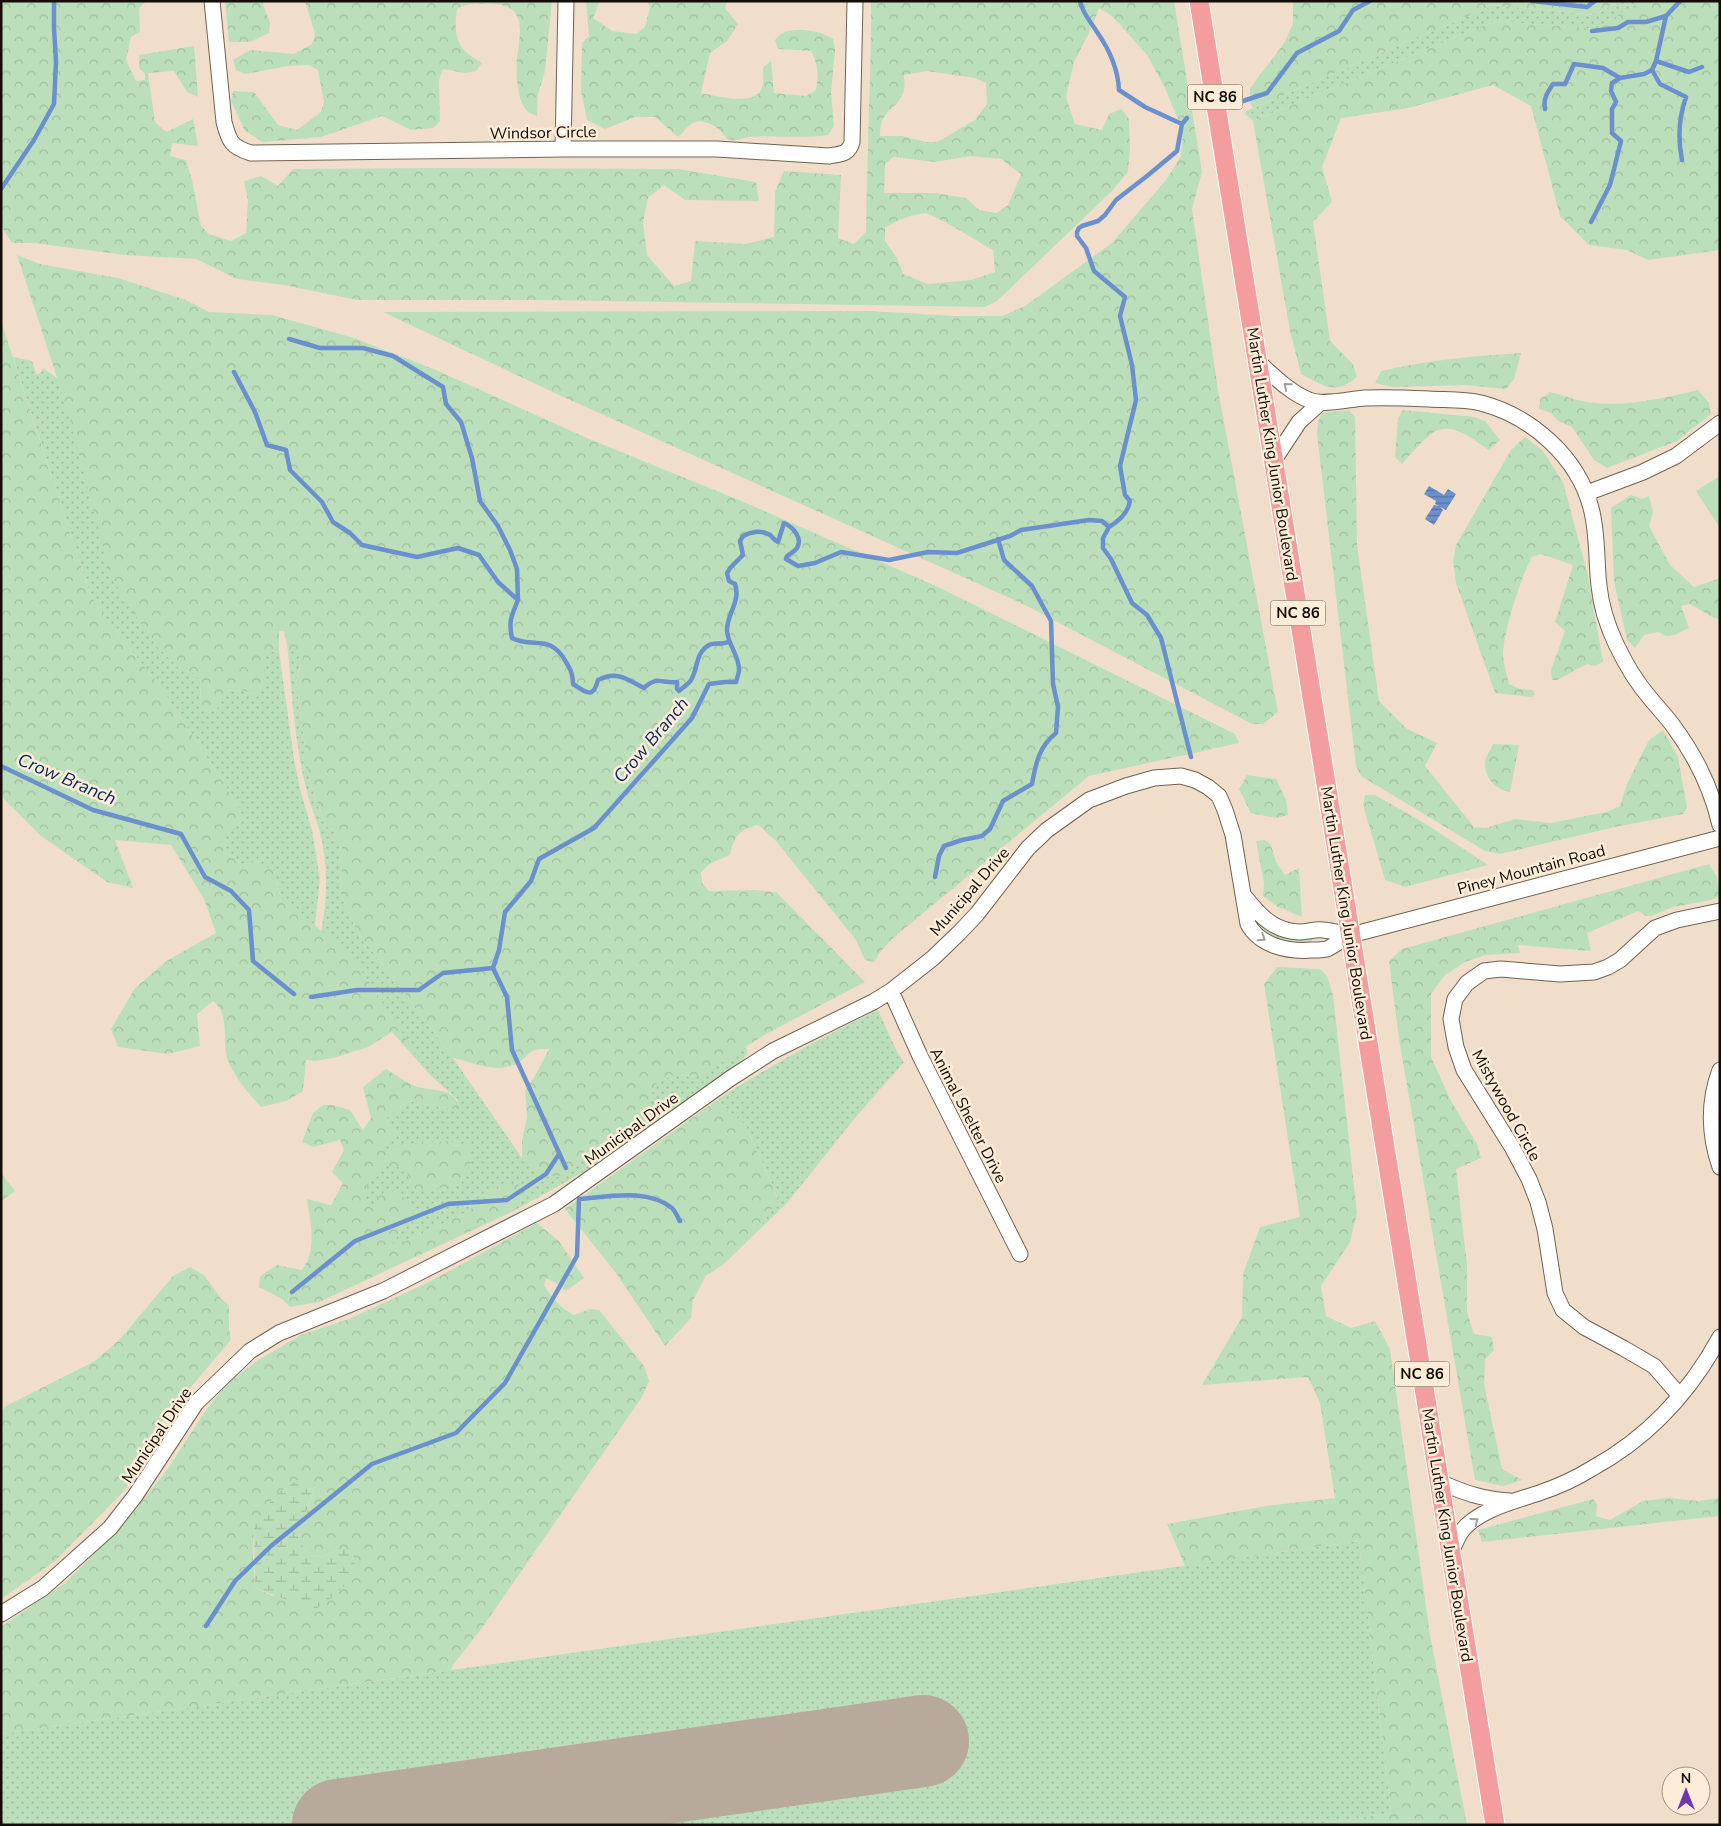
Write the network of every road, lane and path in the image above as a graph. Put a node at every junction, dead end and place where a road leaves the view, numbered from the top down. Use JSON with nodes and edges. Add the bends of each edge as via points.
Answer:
{"nodes":[{"id":1,"x":212,"y":1,"type":"edge"},
{"id":2,"x":566,"y":1,"type":"edge"},
{"id":3,"x":855,"y":1,"type":"edge"},
{"id":4,"x":1199,"y":1,"type":"edge"},
{"id":5,"x":563,"y":149,"type":"junction"},
{"id":6,"x":1258,"y":362,"type":"junction"},
{"id":7,"x":1320,"y":403,"type":"junction"},
{"id":8,"x":1720,"y":423,"type":"edge"},
{"id":9,"x":1274,"y":460,"type":"junction"},
{"id":10,"x":1587,"y":493,"type":"junction"},
{"id":11,"x":1720,"y":825,"type":"edge"},
{"id":12,"x":1720,"y":838,"type":"edge"},
{"id":13,"x":1720,"y":912,"type":"edge"},
{"id":14,"x":1351,"y":935,"type":"junction"},
{"id":15,"x":891,"y":991,"type":"junction"},
{"id":16,"x":1720,"y":1070,"type":"edge"},
{"id":17,"x":1720,"y":1167,"type":"edge"},
{"id":18,"x":1020,"y":1254,"type":"dead end"},
{"id":19,"x":1720,"y":1337,"type":"edge"},
{"id":20,"x":1680,"y":1396,"type":"junction"},
{"id":21,"x":1439,"y":1482,"type":"junction"},
{"id":22,"x":1510,"y":1501,"type":"junction"},
{"id":23,"x":1451,"y":1552,"type":"junction"},
{"id":24,"x":1,"y":1614,"type":"edge"},
{"id":25,"x":1495,"y":1825,"type":"edge"}],
"edges":[{"from":1,"to":5,"type":"street","name":"Windsor Circle","via":[[224,122],[227,136],[240,150],[270,154]]},
{"from":2,"to":5,"type":"street"},
{"from":3,"to":5,"type":"street","name":"Windsor Circle","via":[[852,142],[844,154],[814,156],[717,149]]},
{"from":4,"to":6,"type":"main road","name":"Martin Luther King Junior Boulevard","number":"NC 86"},
{"from":7,"to":6,"type":"street","one_way":true,"via":[[1294,392]]},
{"from":6,"to":9,"type":"main road","name":"Martin Luther King Junior Boulevard","number":"NC 86"},
{"from":7,"to":9,"type":"street","via":[[1299,422]]},
{"from":7,"to":10,"type":"street","via":[[1396,398],[1462,400],[1499,409],[1535,428],[1553,444]]},
{"from":8,"to":10,"type":"street","via":[[1676,456]]},
{"from":9,"to":14,"type":"main road","name":"Martin Luther King Junior Boulevard","number":"NC 86"},
{"from":10,"to":11,"type":"street","via":[[1592,509],[1599,588],[1615,643],[1636,680],[1691,752]]},
{"from":12,"to":14,"type":"street","name":"Piney Mountain Road"},
{"from":13,"to":20,"type":"street","name":"Mistywood Circle","via":[[1677,920],[1656,928],[1620,960],[1594,972],[1484,971],[1466,983],[1455,999],[1451,1019],[1464,1070],[1512,1147],[1538,1202],[1555,1293],[1563,1310],[1584,1327],[1654,1366]]},
{"from":14,"to":15,"type":"street","name":"Municipal Drive","via":[[1326,949],[1304,951],[1281,948],[1252,932],[1233,835],[1219,796],[1195,780],[1181,776],[1154,778],[1089,800],[1047,830],[1028,848],[959,933]]},
{"from":14,"to":21,"type":"main road","name":"Martin Luther King Junior Boulevard","number":"NC 86"},
{"from":15,"to":18,"type":"street","name":"Animal Shelter Drive","via":[[920,1056]]},
{"from":15,"to":24,"type":"street","name":"Municipal Drive","via":[[773,1052],[731,1078],[554,1204],[383,1291],[279,1333],[250,1351],[196,1403],[110,1528],[43,1588]]},
{"from":16,"to":17,"type":"street","via":[[1710,1110],[1712,1136]]},
{"from":19,"to":20,"type":"street"},
{"from":20,"to":22,"type":"street","via":[[1661,1420],[1608,1460],[1565,1483]]},
{"from":21,"to":22,"type":"street","via":[[1486,1499]]},
{"from":21,"to":23,"type":"main road","name":"Martin Luther King Junior Boulevard","number":"NC 86"},
{"from":23,"to":22,"type":"street","one_way":true,"via":[[1466,1527]]},
{"from":23,"to":25,"type":"main road","name":"Martin Luther King Junior Boulevard","number":"NC 86"}]}
